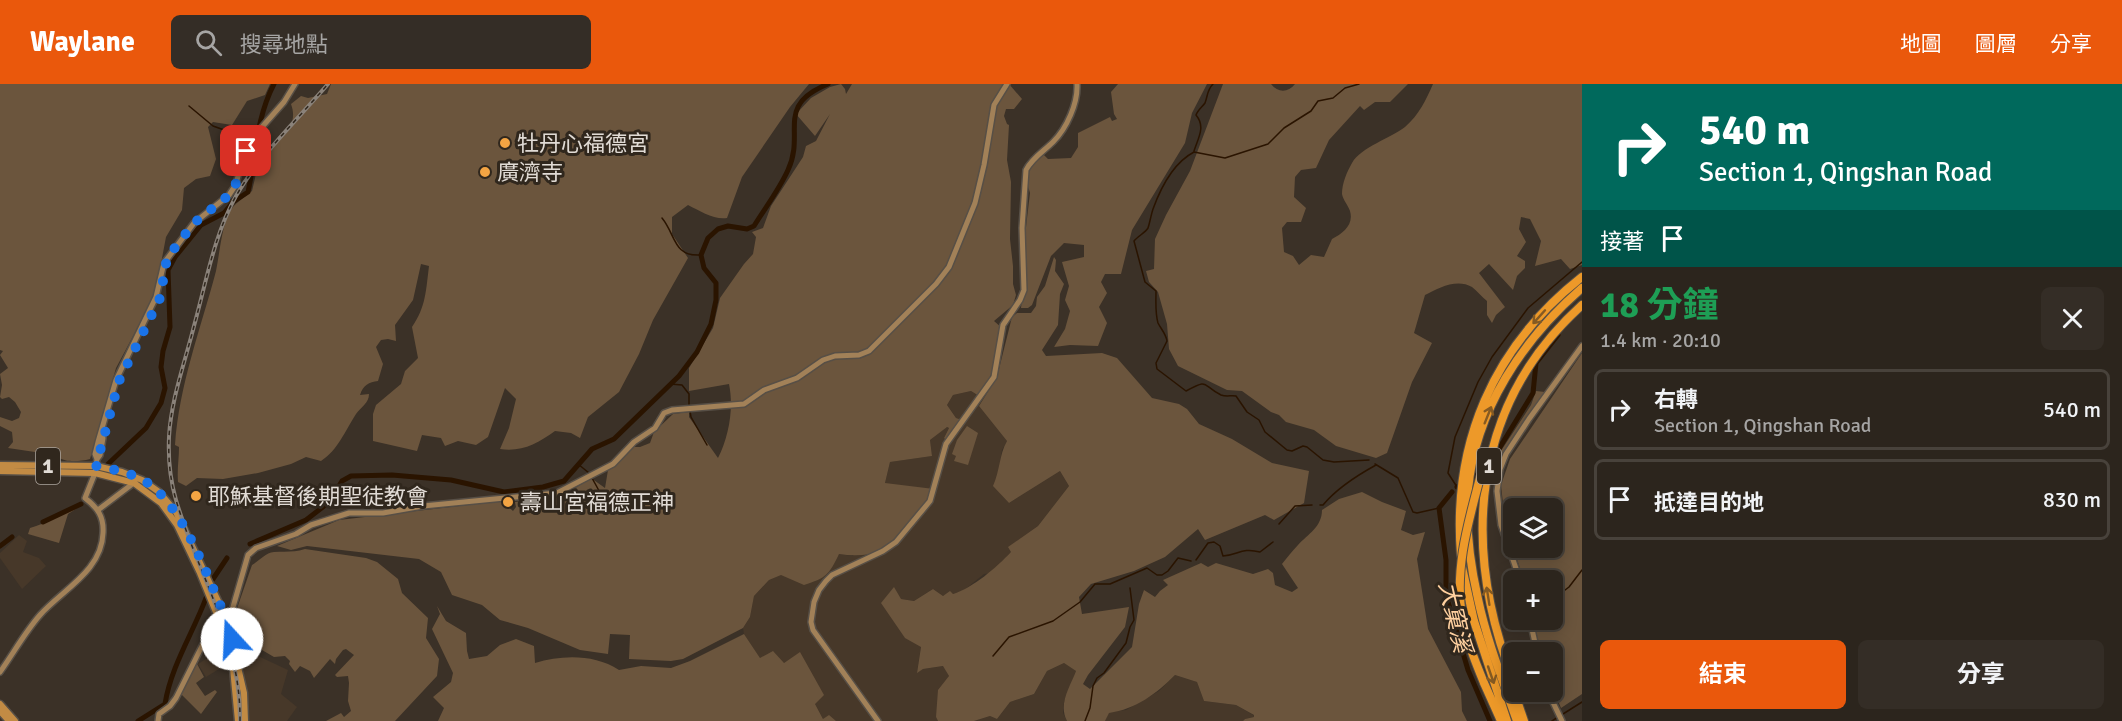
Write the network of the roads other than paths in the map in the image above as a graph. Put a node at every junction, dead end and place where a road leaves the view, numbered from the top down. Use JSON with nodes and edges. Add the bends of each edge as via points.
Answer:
{"nodes":[{"id":1,"x":295,"y":84,"type":"edge"},
{"id":2,"x":1077,"y":84,"type":"edge"},
{"id":3,"x":1006,"y":86,"type":"edge"},
{"id":4,"x":1582,"y":277,"type":"edge"},
{"id":5,"x":1582,"y":288,"type":"edge"},
{"id":6,"x":1582,"y":300,"type":"edge"},
{"id":7,"x":1582,"y":305,"type":"edge"},
{"id":8,"x":1582,"y":346,"type":"edge"},
{"id":9,"x":0,"y":465,"type":"edge"},
{"id":10,"x":96,"y":466,"type":"junction"},
{"id":11,"x":0,"y":471,"type":"edge"},
{"id":12,"x":1467,"y":471,"type":"junction"},
{"id":13,"x":136,"y":481,"type":"junction"},
{"id":14,"x":98,"y":510,"type":"junction"},
{"id":15,"x":1517,"y":570,"type":"edge"},
{"id":16,"x":224,"y":622,"type":"junction"},
{"id":17,"x":1502,"y":652,"type":"joint"},
{"id":18,"x":0,"y":672,"type":"edge"},
{"id":19,"x":1521,"y":702,"type":"edge"},
{"id":20,"x":1553,"y":702,"type":"edge"},
{"id":21,"x":0,"y":704,"type":"edge"},
{"id":22,"x":0,"y":711,"type":"edge"},
{"id":23,"x":1561,"y":718,"type":"edge"},
{"id":24,"x":1504,"y":720,"type":"edge"},
{"id":25,"x":9,"y":721,"type":"edge"},
{"id":26,"x":15,"y":721,"type":"edge"},
{"id":27,"x":158,"y":721,"type":"edge"},
{"id":28,"x":238,"y":721,"type":"edge"},
{"id":29,"x":245,"y":721,"type":"edge"},
{"id":30,"x":878,"y":721,"type":"edge"},
{"id":31,"x":1517,"y":721,"type":"edge"},
{"id":32,"x":1524,"y":721,"type":"edge"},
{"id":33,"x":1528,"y":721,"type":"edge"}],
"edges":[{"from":1,"to":10,"type":"street","via":[[247,148],[229,195],[194,223],[164,263],[156,297],[116,380],[95,454]]},
{"from":2,"to":30,"type":"street","via":[[1075,103],[1061,132],[1026,170],[1024,286],[1020,300],[1003,325],[994,377],[946,444],[930,501],[896,542],[832,575],[814,602],[813,630]]},
{"from":3,"to":16,"type":"street","via":[[992,110],[975,203],[949,267],[874,347],[859,355],[823,360],[744,404],[664,413],[655,428],[634,442],[616,462],[557,494],[349,513],[256,548],[248,555],[235,607]]},
{"from":4,"to":12,"type":"highway","number":"1","one_way":true,"via":[[1529,328],[1498,372],[1479,411]]},
{"from":12,"to":5,"type":"highway","number":"1","one_way":true,"via":[[1490,409],[1519,356],[1554,312]]},
{"from":6,"to":24,"type":"highway","number":"1","bridge":true,"via":[[1560,320],[1513,385],[1493,434],[1462,554],[1460,598],[1469,643]]},
{"from":17,"to":7,"type":"highway","number":"1","one_way":true,"via":[[1490,607],[1483,555],[1488,468],[1501,424],[1526,371]]},
{"from":8,"to":15,"type":"street","via":[[1529,418],[1500,469],[1497,492],[1501,525]]},
{"from":9,"to":10,"type":"main road","number":"1"},
{"from":10,"to":11,"type":"main road","number":"1"},
{"from":10,"to":13,"type":"main road","number":"1","via":[[122,472]]},
{"from":10,"to":14,"type":"street","via":[[86,498]]},
{"from":12,"to":24,"type":"highway","number":"1","one_way":true,"via":[[1460,495],[1459,534],[1466,591]]},
{"from":12,"to":31,"type":"highway","number":"1","via":[[1468,538],[1478,599]]},
{"from":13,"to":14,"type":"street"},
{"from":13,"to":16,"type":"main road","number":"1","via":[[159,492],[176,512]]},
{"from":14,"to":18,"type":"street","via":[[103,536],[96,560],[39,616]]},
{"from":16,"to":27,"type":"street","via":[[203,644],[176,698],[159,714]]},
{"from":16,"to":28,"type":"main road","number":"1"},
{"from":16,"to":29,"type":"main road","number":"1","via":[[244,693]]},
{"from":17,"to":32,"type":"highway"},
{"from":19,"to":33,"type":"highway"},
{"from":20,"to":23,"type":"street"},
{"from":21,"to":26,"type":"main road"},
{"from":22,"to":25,"type":"main road"}]}
